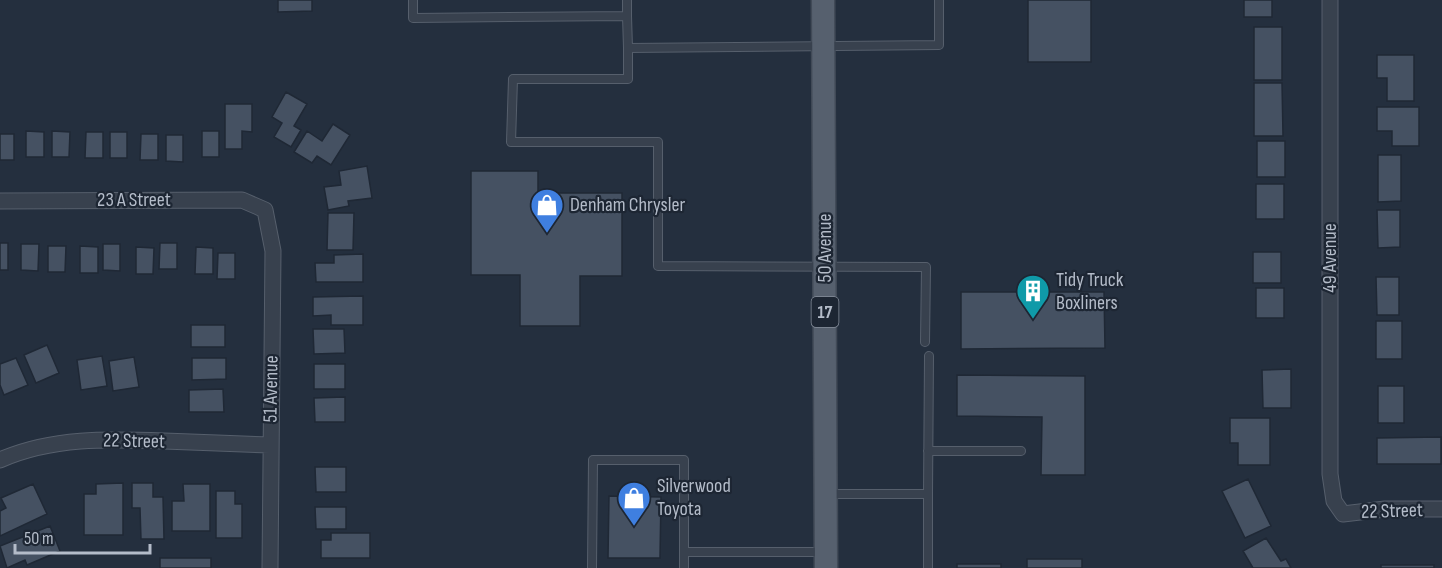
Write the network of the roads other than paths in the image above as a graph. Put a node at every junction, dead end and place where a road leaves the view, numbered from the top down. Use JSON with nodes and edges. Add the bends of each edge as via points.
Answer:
{"nodes":[{"id":1,"x":413,"y":0,"type":"edge"},
{"id":2,"x":627,"y":0,"type":"edge"},
{"id":3,"x":823,"y":0,"type":"edge"},
{"id":4,"x":939,"y":0,"type":"edge"},
{"id":5,"x":1330,"y":0,"type":"edge"},
{"id":6,"x":627,"y":16,"type":"junction"},
{"id":7,"x":824,"y":46,"type":"junction"},
{"id":8,"x":628,"y":48,"type":"junction"},
{"id":9,"x":0,"y":201,"type":"edge"},
{"id":10,"x":265,"y":210,"type":"joint"},
{"id":11,"x":825,"y":268,"type":"junction"},
{"id":12,"x":925,"y":342,"type":"dead end"},
{"id":13,"x":929,"y":356,"type":"dead end"},
{"id":14,"x":270,"y":445,"type":"junction"},
{"id":15,"x":928,"y":451,"type":"junction"},
{"id":16,"x":1021,"y":451,"type":"dead end"},
{"id":17,"x":0,"y":460,"type":"edge"},
{"id":18,"x":826,"y":494,"type":"junction"},
{"id":19,"x":928,"y":494,"type":"junction"},
{"id":20,"x":1442,"y":510,"type":"edge"},
{"id":21,"x":1343,"y":514,"type":"joint"},
{"id":22,"x":684,"y":552,"type":"junction"},
{"id":23,"x":826,"y":560,"type":"edge"},
{"id":24,"x":270,"y":568,"type":"edge"},
{"id":25,"x":592,"y":568,"type":"edge"},
{"id":26,"x":684,"y":568,"type":"edge"},
{"id":27,"x":928,"y":568,"type":"edge"}],
"edges":[{"from":1,"to":6,"type":"lane","via":[[413,18]]},
{"from":2,"to":6,"type":"lane"},
{"from":3,"to":7,"type":"main road","name":"50 Avenue","number":"17"},
{"from":4,"to":7,"type":"lane","via":[[939,45]]},
{"from":5,"to":21,"type":"street","name":"49 Avenue","via":[[1330,474],[1334,501]]},
{"from":6,"to":8,"type":"lane"},
{"from":7,"to":8,"type":"lane"},
{"from":7,"to":11,"type":"main road","name":"50 Avenue","number":"17"},
{"from":8,"to":11,"type":"lane","via":[[628,79],[513,79],[511,142],[658,142],[658,266]]},
{"from":9,"to":10,"type":"street","name":"23 A Street","via":[[242,200]]},
{"from":10,"to":14,"type":"street","name":"51 Avenue","via":[[273,251]]},
{"from":11,"to":12,"type":"lane","via":[[926,267]]},
{"from":11,"to":18,"type":"main road","name":"50 Avenue","number":"17"},
{"from":13,"to":15,"type":"lane"},
{"from":14,"to":17,"type":"street","name":"22 Street","via":[[64,441]]},
{"from":14,"to":24,"type":"street","name":"51 Avenue"},
{"from":15,"to":16,"type":"lane"},
{"from":15,"to":19,"type":"lane"},
{"from":18,"to":19,"type":"lane"},
{"from":18,"to":23,"type":"main road","name":"50 Avenue","number":"17"},
{"from":19,"to":27,"type":"lane"},
{"from":20,"to":21,"type":"street","name":"22 Street","via":[[1385,509]]},
{"from":22,"to":23,"type":"lane"},
{"from":22,"to":25,"type":"lane","via":[[684,460],[593,459]]},
{"from":22,"to":26,"type":"lane"}]}
